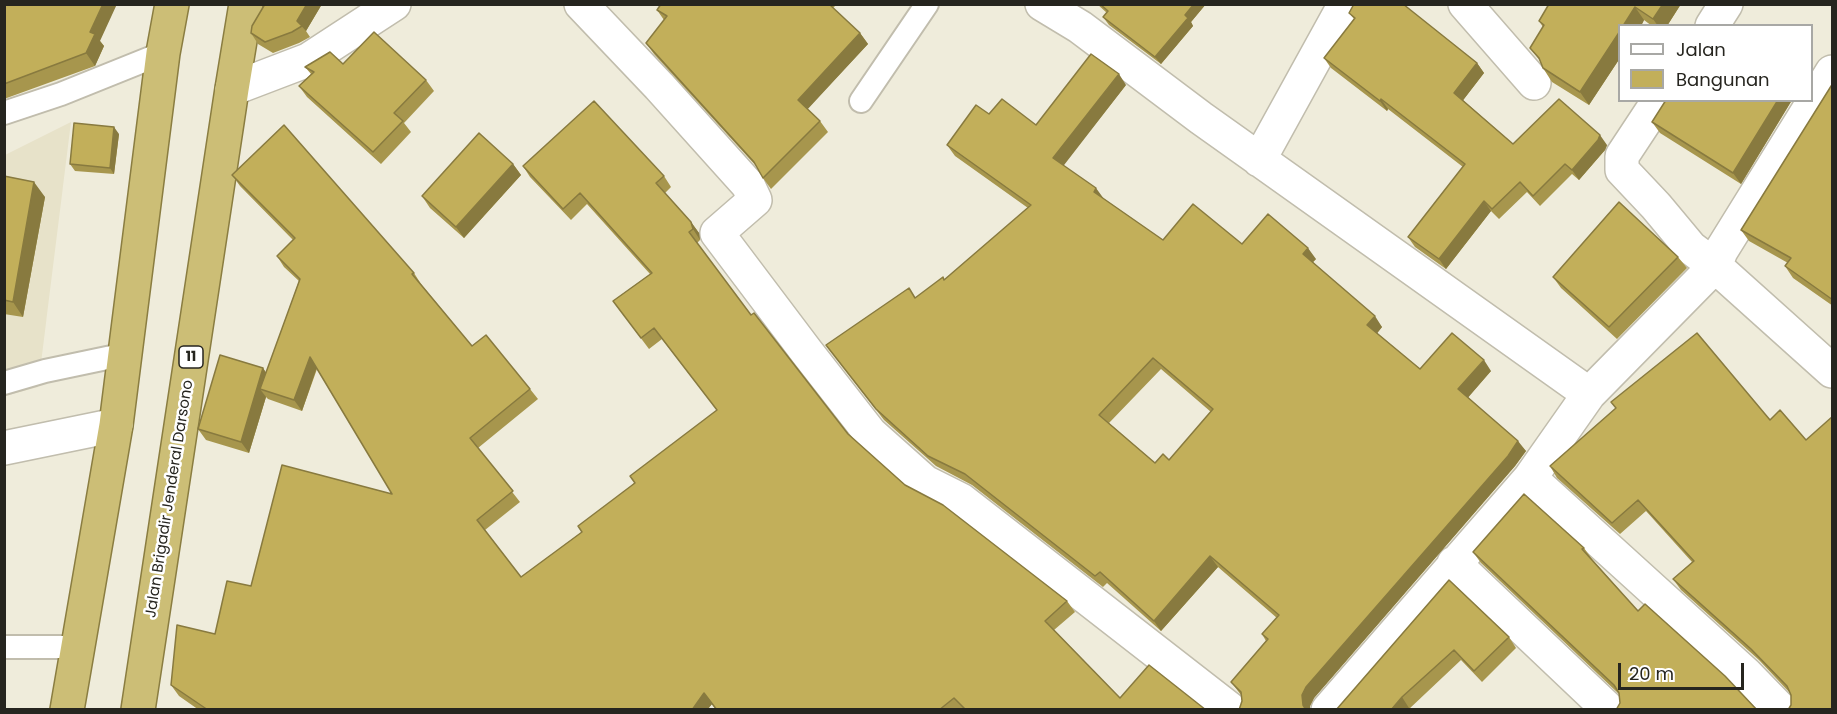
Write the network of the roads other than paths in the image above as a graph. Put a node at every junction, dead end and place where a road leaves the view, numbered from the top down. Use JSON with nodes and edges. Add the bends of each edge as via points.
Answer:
{"nodes":[{"id":1,"x":172,"y":4,"type":"edge"},
{"id":2,"x":246,"y":4,"type":"edge"},
{"id":3,"x":394,"y":4,"type":"edge"},
{"id":4,"x":581,"y":4,"type":"edge"},
{"id":5,"x":927,"y":4,"type":"edge"},
{"id":6,"x":1042,"y":4,"type":"edge"},
{"id":7,"x":1345,"y":4,"type":"edge"},
{"id":8,"x":1465,"y":4,"type":"edge"},
{"id":9,"x":1726,"y":4,"type":"edge"},
{"id":10,"x":1713,"y":24,"type":"edge"},
{"id":11,"x":163,"y":53,"type":"junction"},
{"id":12,"x":1833,"y":72,"type":"edge"},
{"id":13,"x":1534,"y":83,"type":"dead end"},
{"id":14,"x":232,"y":89,"type":"junction"},
{"id":15,"x":861,"y":102,"type":"dead end"},
{"id":16,"x":1658,"y":102,"type":"edge"},
{"id":17,"x":4,"y":113,"type":"edge"},
{"id":18,"x":1259,"y":160,"type":"junction"},
{"id":19,"x":1715,"y":266,"type":"junction"},
{"id":20,"x":126,"y":354,"type":"junction"},
{"id":21,"x":1833,"y":371,"type":"edge"},
{"id":22,"x":4,"y":382,"type":"edge"},
{"id":23,"x":1589,"y":394,"type":"junction"},
{"id":24,"x":116,"y":425,"type":"junction"},
{"id":25,"x":4,"y":448,"type":"edge"},
{"id":26,"x":1530,"y":478,"type":"junction"},
{"id":27,"x":1454,"y":563,"type":"junction"},
{"id":28,"x":4,"y":647,"type":"edge"},
{"id":29,"x":78,"y":647,"type":"junction"},
{"id":30,"x":67,"y":710,"type":"edge"},
{"id":31,"x":138,"y":710,"type":"edge"},
{"id":32,"x":1231,"y":710,"type":"edge"},
{"id":33,"x":1328,"y":710,"type":"edge"},
{"id":34,"x":1608,"y":710,"type":"edge"},
{"id":35,"x":1781,"y":710,"type":"edge"}],
"edges":[{"from":1,"to":11,"type":"highway"},
{"from":2,"to":14,"type":"highway","name":"Jalan Brigadir Jenderal Darsono","number":"11"},
{"from":3,"to":14,"type":"street","via":[[308,60]]},
{"from":4,"to":32,"type":"street","via":[[748,185],[755,200],[717,233],[870,433],[926,482],[961,500]]},
{"from":5,"to":15,"type":"lane"},
{"from":6,"to":18,"type":"street","via":[[1080,27]]},
{"from":7,"to":18,"type":"street"},
{"from":8,"to":13,"type":"street"},
{"from":9,"to":10,"type":"street"},
{"from":11,"to":17,"type":"lane"},
{"from":11,"to":20,"type":"highway"},
{"from":12,"to":19,"type":"street"},
{"from":14,"to":31,"type":"highway","name":"Jalan Brigadir Jenderal Darsono","number":"11"},
{"from":16,"to":19,"type":"street","via":[[1622,156],[1622,170],[1691,248]]},
{"from":18,"to":23,"type":"street"},
{"from":19,"to":21,"type":"street"},
{"from":19,"to":23,"type":"street"},
{"from":20,"to":22,"type":"lane"},
{"from":20,"to":24,"type":"highway"},
{"from":23,"to":26,"type":"street"},
{"from":24,"to":25,"type":"street"},
{"from":24,"to":29,"type":"highway"},
{"from":26,"to":27,"type":"street"},
{"from":26,"to":35,"type":"street"},
{"from":27,"to":33,"type":"street"},
{"from":27,"to":34,"type":"street"},
{"from":28,"to":29,"type":"lane"},
{"from":29,"to":30,"type":"highway"}]}
